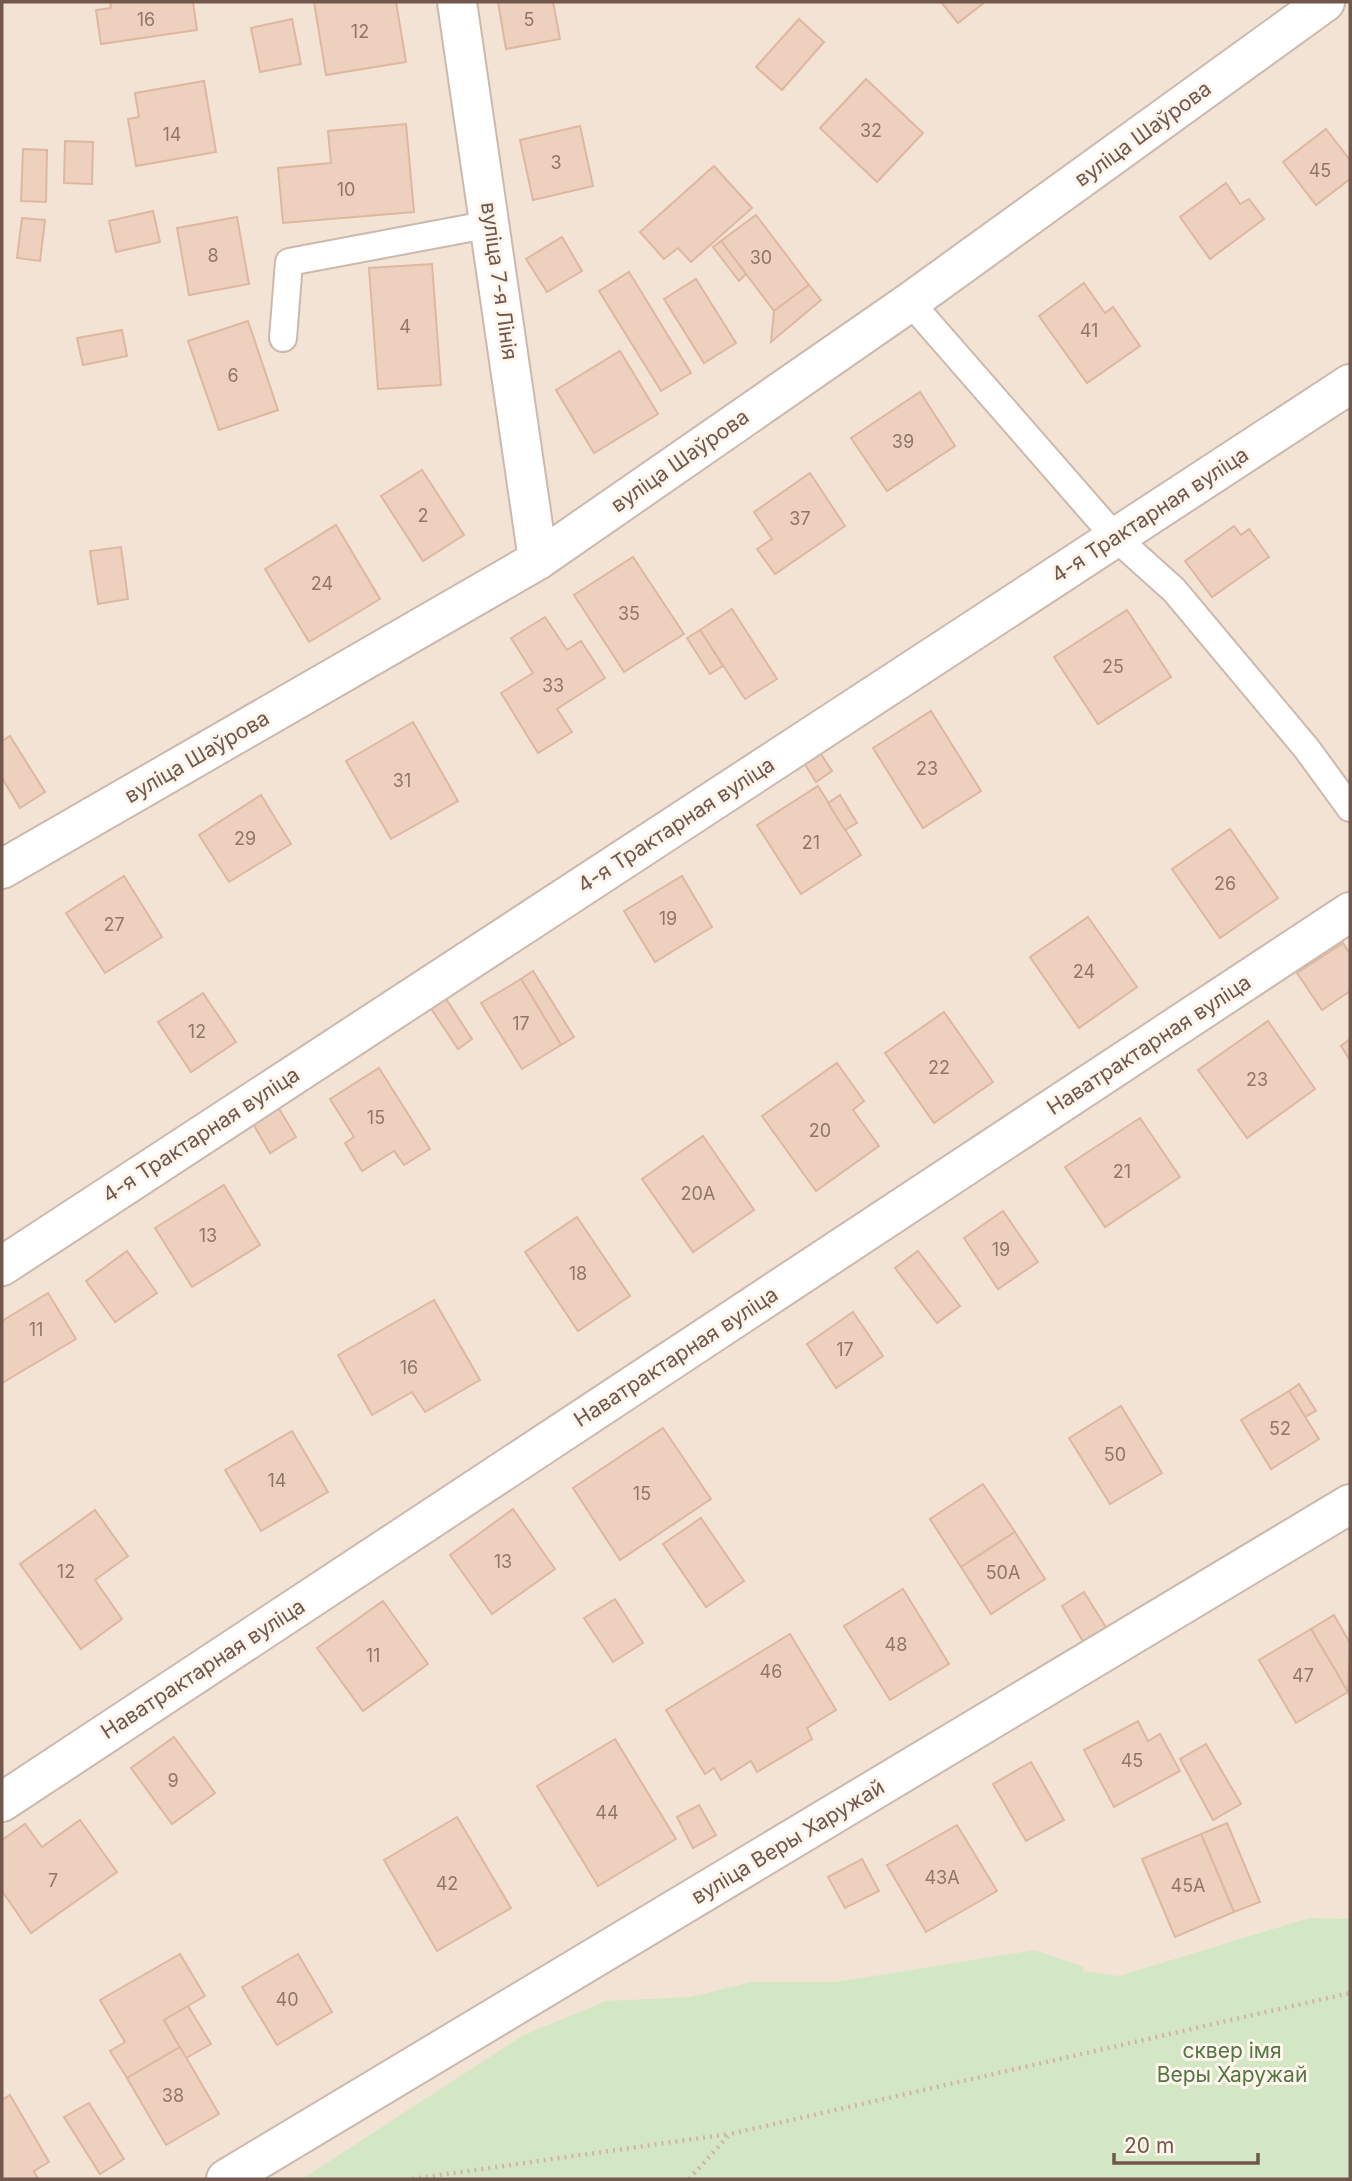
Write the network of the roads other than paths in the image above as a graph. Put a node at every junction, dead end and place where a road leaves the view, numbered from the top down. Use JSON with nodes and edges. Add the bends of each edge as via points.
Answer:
{"nodes":[{"id":1,"x":457,"y":2,"type":"edge"},
{"id":2,"x":1325,"y":2,"type":"edge"},
{"id":3,"x":491,"y":224,"type":"junction"},
{"id":4,"x":910,"y":302,"type":"junction"},
{"id":5,"x":283,"y":338,"type":"dead end"},
{"id":6,"x":1350,"y":384,"type":"edge"},
{"id":7,"x":1115,"y":537,"type":"junction"},
{"id":8,"x":538,"y":560,"type":"junction"},
{"id":9,"x":1350,"y":808,"type":"edge"},
{"id":10,"x":2,"y":869,"type":"edge"},
{"id":11,"x":1350,"y":912,"type":"edge"},
{"id":12,"x":2,"y":1266,"type":"edge"},
{"id":13,"x":1350,"y":1504,"type":"edge"},
{"id":14,"x":2,"y":1802,"type":"edge"},
{"id":15,"x":226,"y":2179,"type":"edge"}],
"edges":[{"from":1,"to":3,"type":"street","name":"вуліца 7-я Лінія"},
{"from":2,"to":4,"type":"street","name":"вуліца Шаўрова"},
{"from":3,"to":5,"type":"lane","via":[[289,262]]},
{"from":3,"to":8,"type":"street","name":"вуліца 7-я Лінія"},
{"from":4,"to":7,"type":"lane"},
{"from":4,"to":8,"type":"street","name":"вуліца Шаўрова"},
{"from":6,"to":7,"type":"street","name":"4-я Трактарная вуліца"},
{"from":7,"to":9,"type":"lane","via":[[1174,590],[1307,749]]},
{"from":7,"to":12,"type":"street","name":"4-я Трактарная вуліца"},
{"from":8,"to":10,"type":"street","name":"вуліца Шаўрова"},
{"from":11,"to":14,"type":"street","name":"Наватрактарная вуліца"},
{"from":13,"to":15,"type":"street","name":"вуліца Веры Харужай"}]}
